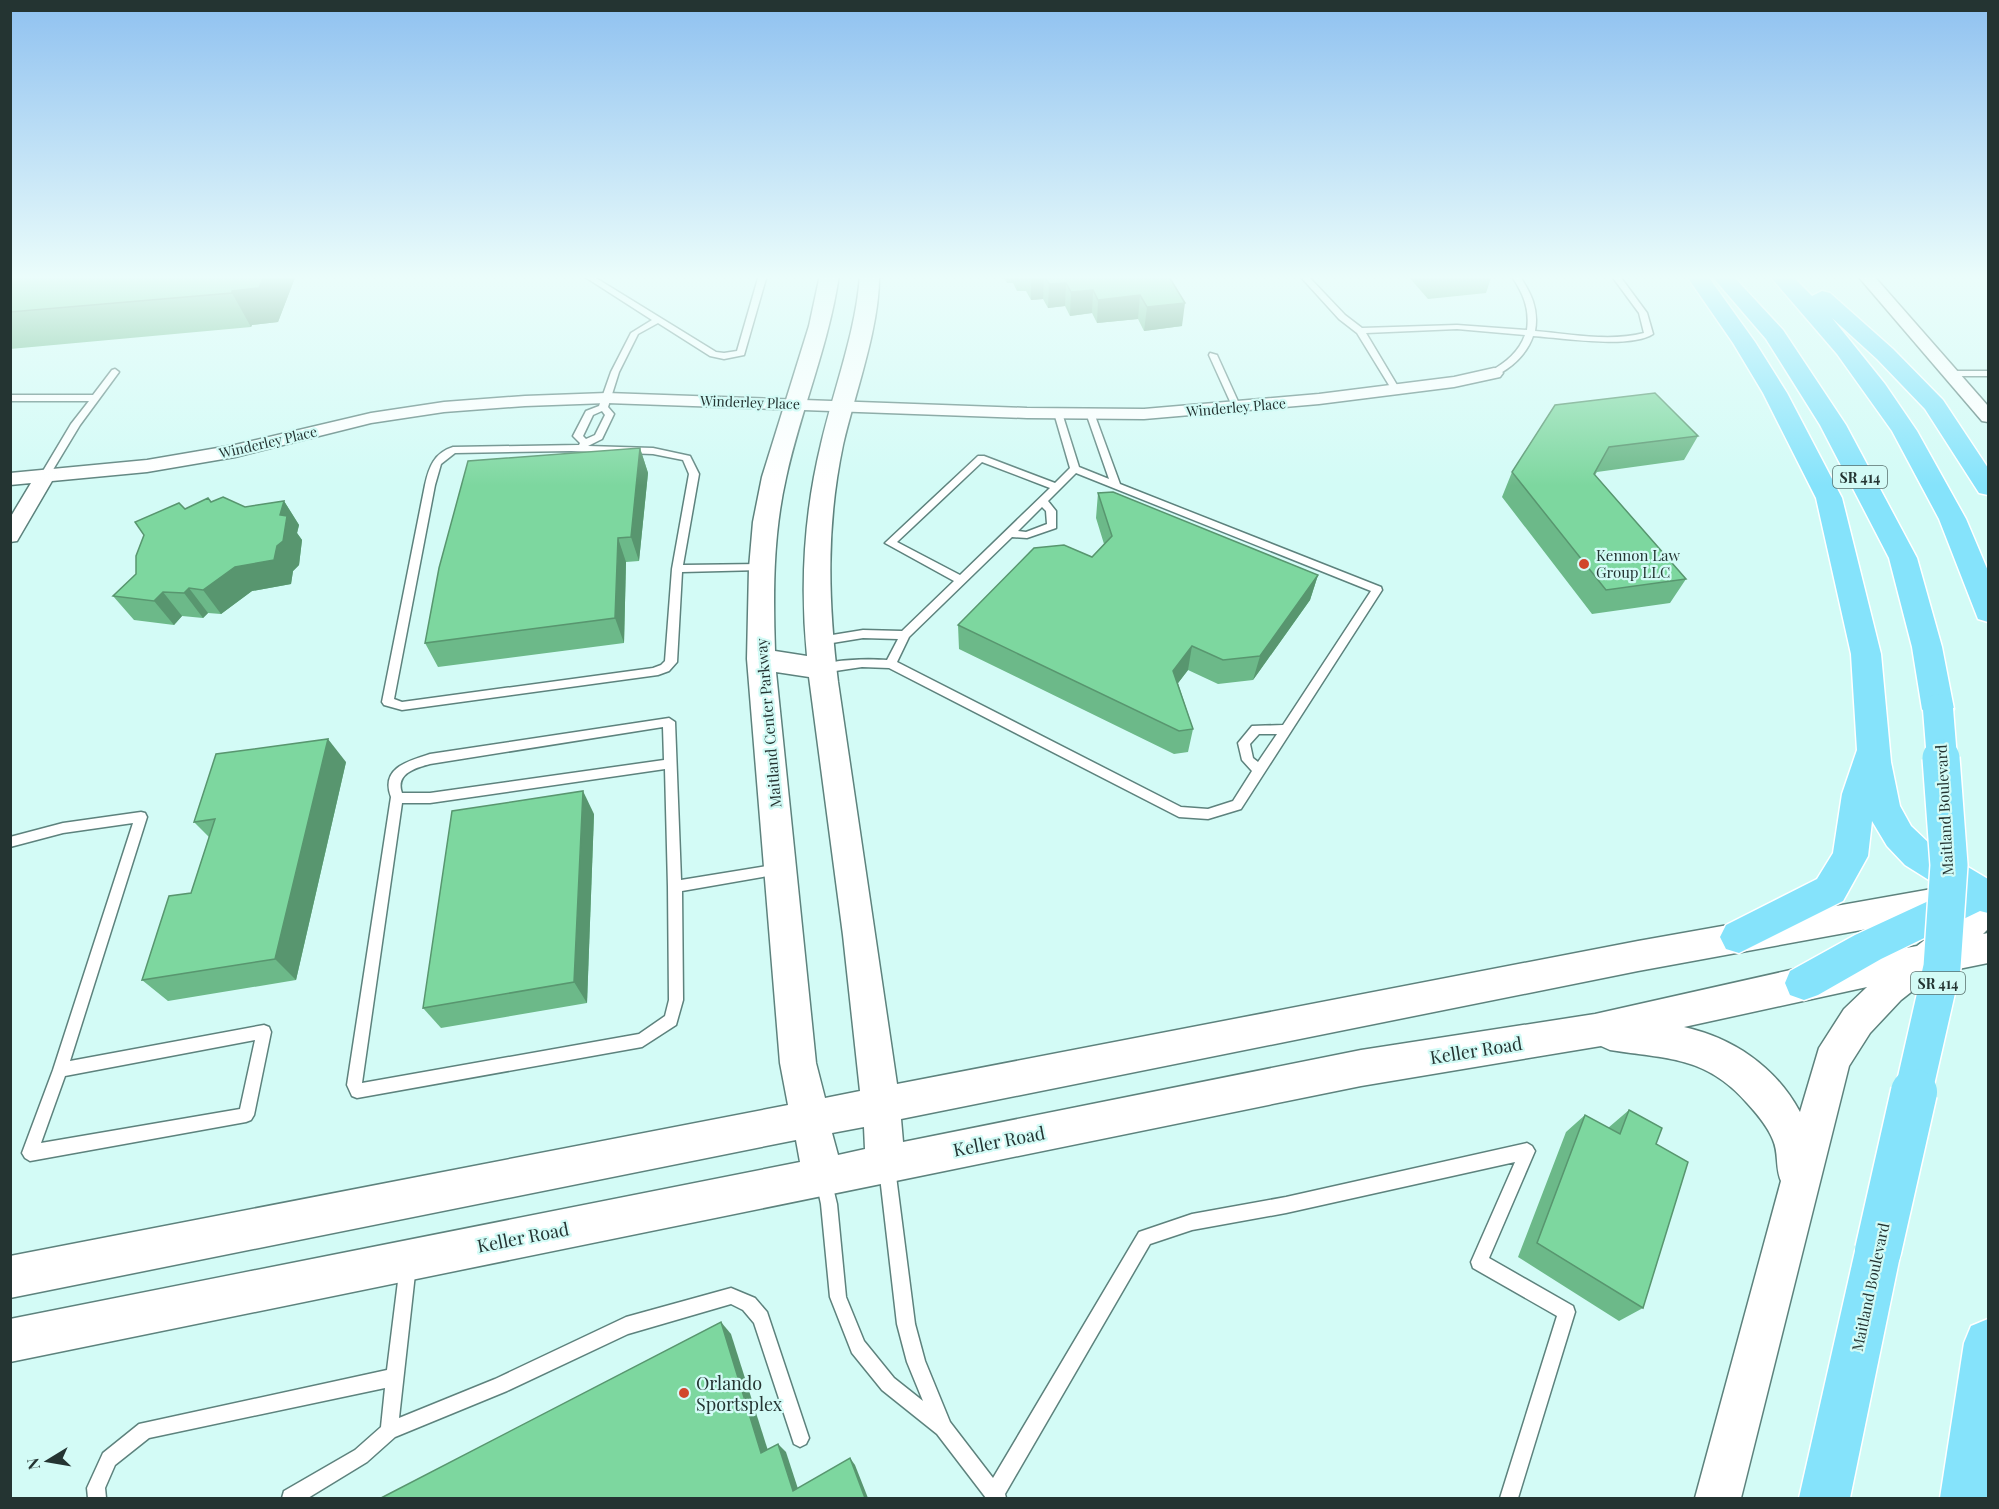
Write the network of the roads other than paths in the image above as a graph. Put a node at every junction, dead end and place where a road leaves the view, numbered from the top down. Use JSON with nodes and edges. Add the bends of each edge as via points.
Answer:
{"nodes":[{"id":1,"x":629,"y":345,"type":"edge"},
{"id":2,"x":700,"y":345,"type":"edge"},
{"id":3,"x":743,"y":345,"type":"edge"},
{"id":4,"x":812,"y":345,"type":"edge"},
{"id":5,"x":857,"y":345,"type":"edge"},
{"id":6,"x":1369,"y":345,"type":"edge"},
{"id":7,"x":1523,"y":345,"type":"edge"},
{"id":8,"x":1746,"y":345,"type":"edge"},
{"id":9,"x":1782,"y":345,"type":"edge"},
{"id":10,"x":1841,"y":345,"type":"edge"},
{"id":11,"x":1876,"y":345,"type":"edge"},
{"id":12,"x":1928,"y":345,"type":"edge"},
{"id":13,"x":1213,"y":355,"type":"dead end"},
{"id":14,"x":115,"y":372,"type":"dead end"},
{"id":15,"x":1494,"y":373,"type":"joint"},
{"id":16,"x":1953,"y":374,"type":"junction"},
{"id":17,"x":1989,"y":374,"type":"edge"},
{"id":18,"x":1396,"y":390,"type":"junction"},
{"id":19,"x":10,"y":398,"type":"edge"},
{"id":20,"x":96,"y":398,"type":"junction"},
{"id":21,"x":605,"y":403,"type":"junction"},
{"id":22,"x":795,"y":403,"type":"junction"},
{"id":23,"x":841,"y":407,"type":"junction"},
{"id":24,"x":1237,"y":408,"type":"junction"},
{"id":25,"x":1058,"y":413,"type":"junction"},
{"id":26,"x":1089,"y":413,"type":"junction"},
{"id":27,"x":1987,"y":413,"type":"edge"},
{"id":28,"x":583,"y":446,"type":"junction"},
{"id":29,"x":1074,"y":469,"type":"junction"},
{"id":30,"x":45,"y":476,"type":"junction"},
{"id":31,"x":10,"y":479,"type":"edge"},
{"id":32,"x":1116,"y":486,"type":"junction"},
{"id":33,"x":1057,"y":487,"type":"junction"},
{"id":34,"x":1989,"y":487,"type":"edge"},
{"id":35,"x":1042,"y":501,"type":"junction"},
{"id":36,"x":1009,"y":533,"type":"junction"},
{"id":37,"x":10,"y":536,"type":"edge"},
{"id":38,"x":761,"y":567,"type":"junction"},
{"id":39,"x":677,"y":570,"type":"junction"},
{"id":40,"x":961,"y":580,"type":"junction"},
{"id":41,"x":1989,"y":612,"type":"edge"},
{"id":42,"x":905,"y":635,"type":"junction"},
{"id":43,"x":821,"y":655,"type":"junction"},
{"id":44,"x":761,"y":659,"type":"junction"},
{"id":45,"x":891,"y":664,"type":"junction"},
{"id":46,"x":1286,"y":730,"type":"junction"},
{"id":47,"x":1873,"y":746,"type":"junction"},
{"id":48,"x":670,"y":764,"type":"junction"},
{"id":49,"x":1259,"y":770,"type":"junction"},
{"id":50,"x":397,"y":797,"type":"junction"},
{"id":51,"x":10,"y":842,"type":"edge"},
{"id":52,"x":780,"y":869,"type":"junction"},
{"id":53,"x":675,"y":886,"type":"junction"},
{"id":54,"x":1981,"y":911,"type":"edge"},
{"id":55,"x":1739,"y":937,"type":"junction"},
{"id":56,"x":1927,"y":960,"type":"junction"},
{"id":57,"x":1804,"y":983,"type":"junction"},
{"id":58,"x":1595,"y":1030,"type":"junction"},
{"id":59,"x":60,"y":1070,"type":"junction"},
{"id":60,"x":882,"y":1107,"type":"junction"},
{"id":61,"x":810,"y":1121,"type":"junction"},
{"id":62,"x":886,"y":1163,"type":"junction"},
{"id":63,"x":823,"y":1177,"type":"junction"},
{"id":64,"x":1800,"y":1187,"type":"junction"},
{"id":65,"x":409,"y":1260,"type":"junction"},
{"id":66,"x":10,"y":1277,"type":"edge"},
{"id":67,"x":10,"y":1341,"type":"edge"},
{"id":68,"x":1989,"y":1343,"type":"edge"},
{"id":69,"x":395,"y":1377,"type":"junction"},
{"id":70,"x":944,"y":1428,"type":"junction"},
{"id":71,"x":390,"y":1431,"type":"junction"},
{"id":72,"x":800,"y":1438,"type":"dead end"},
{"id":73,"x":995,"y":1497,"type":"edge"},
{"id":74,"x":97,"y":1498,"type":"edge"},
{"id":75,"x":291,"y":1498,"type":"edge"},
{"id":76,"x":1509,"y":1498,"type":"edge"},
{"id":77,"x":1718,"y":1498,"type":"edge"},
{"id":78,"x":1824,"y":1498,"type":"edge"},
{"id":79,"x":1965,"y":1498,"type":"edge"}],
"edges":[{"from":1,"to":21,"type":"lane"},
{"from":2,"to":3,"type":"lane","via":[[713,354],[735,356]]},
{"from":4,"to":22,"type":"street","name":"Maitland Center Parkway"},
{"from":5,"to":23,"type":"street"},
{"from":6,"to":18,"type":"lane"},
{"from":7,"to":15,"type":"lane","via":[[1509,365]]},
{"from":8,"to":47,"type":"highway","via":[[1829,498],[1866,654]]},
{"from":9,"to":78,"type":"highway","name":"Maitland Boulevard","number":"SR 414","bridge":true,"via":[[1833,425],[1904,558],[1938,709],[1949,866],[1941,967]]},
{"from":10,"to":41,"type":"highway","via":[[1877,391],[1931,477],[1977,573]]},
{"from":11,"to":34,"type":"highway","via":[[1934,405]]},
{"from":12,"to":16,"type":"street"},
{"from":13,"to":24,"type":"lane"},
{"from":14,"to":20,"type":"lane"},
{"from":15,"to":18,"type":"street","name":"Winderley Place"},
{"from":16,"to":17,"type":"lane"},
{"from":16,"to":27,"type":"street"},
{"from":18,"to":24,"type":"street","name":"Winderley Place"},
{"from":19,"to":20,"type":"lane"},
{"from":20,"to":30,"type":"lane"},
{"from":21,"to":22,"type":"street","name":"Winderley Place"},
{"from":21,"to":28,"type":"lane","via":[[590,413],[578,436]]},
{"from":21,"to":28,"type":"lane","via":[[610,414],[599,437]]},
{"from":21,"to":30,"type":"street","name":"Winderley Place","via":[[525,401],[444,407],[371,418],[235,451],[147,466]]},
{"from":22,"to":23,"type":"street","name":"Winderley Place"},
{"from":22,"to":38,"type":"street","name":"Maitland Center Parkway","via":[[772,484]]},
{"from":23,"to":25,"type":"street","name":"Winderley Place"},
{"from":23,"to":43,"type":"street","via":[[817,534],[816,600]]},
{"from":24,"to":26,"type":"street","name":"Winderley Place"},
{"from":25,"to":26,"type":"street","name":"Winderley Place"},
{"from":25,"to":29,"type":"lane"},
{"from":26,"to":32,"type":"lane"},
{"from":28,"to":39,"type":"lane","via":[[653,451],[687,458],[694,474]]},
{"from":28,"to":39,"type":"lane","via":[[453,450],[440,456],[430,485],[388,702],[402,706],[665,668],[671,662]]},
{"from":29,"to":32,"type":"lane"},
{"from":29,"to":33,"type":"lane"},
{"from":30,"to":31,"type":"street","name":"Winderley Place"},
{"from":30,"to":37,"type":"street"},
{"from":32,"to":46,"type":"lane","via":[[1377,590]]},
{"from":33,"to":35,"type":"lane"},
{"from":33,"to":40,"type":"lane","via":[[981,458],[890,543]]},
{"from":35,"to":36,"type":"lane"},
{"from":35,"to":36,"type":"lane","via":[[1051,512],[1052,526],[1027,534]]},
{"from":36,"to":40,"type":"lane"},
{"from":38,"to":39,"type":"lane"},
{"from":38,"to":44,"type":"street","name":"Maitland Center Parkway"},
{"from":40,"to":42,"type":"lane"},
{"from":42,"to":43,"type":"lane","via":[[862,634]]},
{"from":42,"to":45,"type":"lane"},
{"from":43,"to":44,"type":"street"},
{"from":43,"to":45,"type":"lane"},
{"from":43,"to":60,"type":"street"},
{"from":44,"to":52,"type":"street","name":"Maitland Center Parkway"},
{"from":45,"to":49,"type":"lane","via":[[1179,812],[1208,814],[1237,805]]},
{"from":46,"to":49,"type":"lane"},
{"from":46,"to":49,"type":"lane","via":[[1256,729],[1244,743],[1248,760]]},
{"from":47,"to":54,"type":"highway","via":[[1883,808],[1899,836]]},
{"from":47,"to":55,"type":"highway","via":[[1858,794],[1850,856],[1830,890]]},
{"from":48,"to":50,"type":"lane","via":[[430,798]]},
{"from":48,"to":50,"type":"lane","via":[[669,722],[417,763],[395,777]]},
{"from":48,"to":53,"type":"lane"},
{"from":50,"to":53,"type":"lane","via":[[354,1085],[357,1091],[642,1041],[658,1031],[670,1020],[676,1000]]},
{"from":51,"to":59,"type":"lane","via":[[63,828],[141,817]]},
{"from":52,"to":53,"type":"lane"},
{"from":52,"to":61,"type":"street","name":"Maitland Center Parkway","via":[[798,1063]]},
{"from":54,"to":55,"type":"street","via":[[1900,909]]},
{"from":54,"to":56,"type":"street","name":"Keller Road"},
{"from":54,"to":57,"type":"highway","via":[[1868,947]]},
{"from":55,"to":60,"type":"street"},
{"from":56,"to":57,"type":"street","name":"Keller Road"},
{"from":56,"to":64,"type":"street","via":[[1857,1020],[1832,1060]]},
{"from":57,"to":58,"type":"street","name":"Keller Road"},
{"from":58,"to":62,"type":"street","name":"Keller Road","via":[[1361,1068]]},
{"from":58,"to":64,"type":"street","via":[[1691,1047],[1719,1055],[1740,1068],[1772,1103],[1795,1146]]},
{"from":59,"to":59,"type":"lane","via":[[139,1056],[264,1032],[246,1115],[30,1153]]},
{"from":60,"to":61,"type":"street"},
{"from":60,"to":62,"type":"street"},
{"from":61,"to":63,"type":"street","name":"Maitland Center Parkway"},
{"from":61,"to":66,"type":"street"},
{"from":62,"to":63,"type":"street","name":"Keller Road"},
{"from":62,"to":70,"type":"lane","via":[[906,1324],[916,1362]]},
{"from":63,"to":65,"type":"street","name":"Keller Road"},
{"from":63,"to":70,"type":"lane","via":[[838,1297],[858,1347],[888,1384]]},
{"from":64,"to":77,"type":"street"},
{"from":65,"to":67,"type":"street","name":"Keller Road"},
{"from":65,"to":69,"type":"lane"},
{"from":68,"to":79,"type":"highway"},
{"from":69,"to":71,"type":"lane"},
{"from":69,"to":74,"type":"lane","via":[[145,1430],[109,1459],[96,1488]]},
{"from":70,"to":73,"type":"lane"},
{"from":71,"to":72,"type":"lane","via":[[501,1385],[626,1326],[731,1296],[749,1304],[761,1318]]},
{"from":71,"to":75,"type":"lane","via":[[361,1456]]},
{"from":73,"to":76,"type":"lane","via":[[1144,1238],[1192,1222],[1527,1151],[1479,1262],[1568,1312]]}]}
